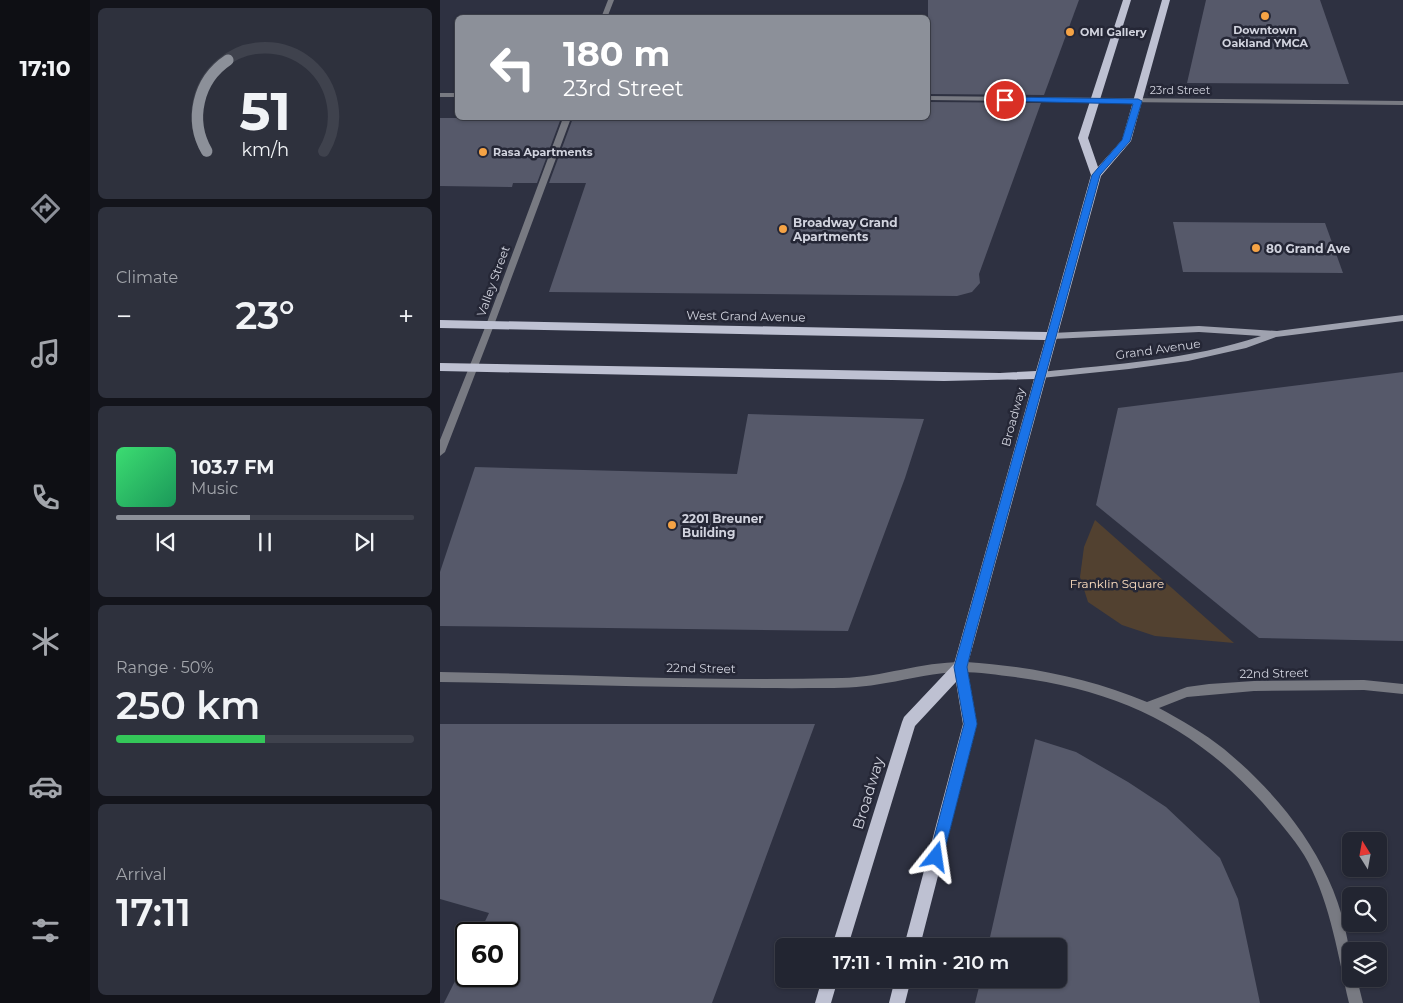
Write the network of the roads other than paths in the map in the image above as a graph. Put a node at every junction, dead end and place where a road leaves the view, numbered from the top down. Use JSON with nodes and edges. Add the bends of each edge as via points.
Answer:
{"nodes":[{"id":1,"x":611,"y":0,"type":"edge"},
{"id":2,"x":1127,"y":0,"type":"edge"},
{"id":3,"x":1166,"y":0,"type":"edge"},
{"id":4,"x":605,"y":15,"type":"edge"},
{"id":5,"x":440,"y":95,"type":"edge"},
{"id":6,"x":455,"y":95,"type":"edge"},
{"id":7,"x":930,"y":98,"type":"edge"},
{"id":8,"x":1095,"y":101,"type":"junction"},
{"id":9,"x":1138,"y":101,"type":"junction"},
{"id":10,"x":1403,"y":103,"type":"edge"},
{"id":11,"x":566,"y":120,"type":"edge"},
{"id":12,"x":1096,"y":175,"type":"junction"},
{"id":13,"x":1403,"y":318,"type":"edge"},
{"id":14,"x":440,"y":324,"type":"edge"},
{"id":15,"x":490,"y":325,"type":"junction"},
{"id":16,"x":1277,"y":334,"type":"junction"},
{"id":17,"x":1052,"y":336,"type":"junction"},
{"id":18,"x":440,"y":367,"type":"edge"},
{"id":19,"x":473,"y":368,"type":"junction"},
{"id":20,"x":1041,"y":375,"type":"junction"},
{"id":21,"x":440,"y":452,"type":"edge"},
{"id":22,"x":960,"y":667,"type":"junction"},
{"id":23,"x":440,"y":677,"type":"edge"},
{"id":24,"x":1403,"y":688,"type":"edge"},
{"id":25,"x":1148,"y":707,"type":"junction"},
{"id":26,"x":842,"y":938,"type":"edge"},
{"id":27,"x":914,"y":938,"type":"edge"},
{"id":28,"x":827,"y":988,"type":"edge"},
{"id":29,"x":901,"y":988,"type":"edge"},
{"id":30,"x":823,"y":1003,"type":"edge"},
{"id":31,"x":897,"y":1003,"type":"edge"},
{"id":32,"x":1356,"y":1003,"type":"edge"}],
"edges":[{"from":1,"to":4,"type":"street"},
{"from":2,"to":8,"type":"main road"},
{"from":3,"to":9,"type":"main road","name":"Broadway"},
{"from":5,"to":6,"type":"street"},
{"from":7,"to":8,"type":"street","name":"23rd Street"},
{"from":8,"to":9,"type":"street","name":"23rd Street"},
{"from":8,"to":12,"type":"main road","via":[[1083,138]]},
{"from":9,"to":10,"type":"street","name":"23rd Street"},
{"from":9,"to":12,"type":"main road","name":"Broadway","via":[[1126,141]]},
{"from":11,"to":15,"type":"street","name":"Valley Street"},
{"from":12,"to":17,"type":"main road","name":"Broadway"},
{"from":13,"to":16,"type":"main road","name":"Grand Avenue"},
{"from":14,"to":15,"type":"main road","name":"West Grand Avenue"},
{"from":15,"to":17,"type":"main road","name":"West Grand Avenue"},
{"from":15,"to":19,"type":"street","name":"Valley Street"},
{"from":16,"to":17,"type":"main road","name":"Grand Avenue","via":[[1199,329]]},
{"from":16,"to":20,"type":"main road","name":"Grand Avenue","via":[[1214,354]]},
{"from":17,"to":20,"type":"main road","name":"Broadway"},
{"from":18,"to":19,"type":"main road"},
{"from":19,"to":20,"type":"main road","via":[[1000,378]]},
{"from":19,"to":21,"type":"street","name":"Valley Street"},
{"from":20,"to":22,"type":"main road","name":"Broadway"},
{"from":22,"to":23,"type":"street","name":"22nd Street","via":[[844,684]]},
{"from":22,"to":25,"type":"street","name":"22nd Street","via":[[1039,674],[1086,684]]},
{"from":22,"to":26,"type":"main road","name":"Broadway","via":[[909,722]]},
{"from":22,"to":27,"type":"main road","name":"Broadway","via":[[970,724]]},
{"from":24,"to":25,"type":"street","name":"22nd Street","via":[[1364,685],[1209,689],[1187,692]]},
{"from":25,"to":32,"type":"street","name":"22nd Street","via":[[1199,737],[1233,763],[1298,836],[1312,857],[1326,889]]},
{"from":28,"to":30,"type":"main road"},
{"from":29,"to":31,"type":"main road"}]}
